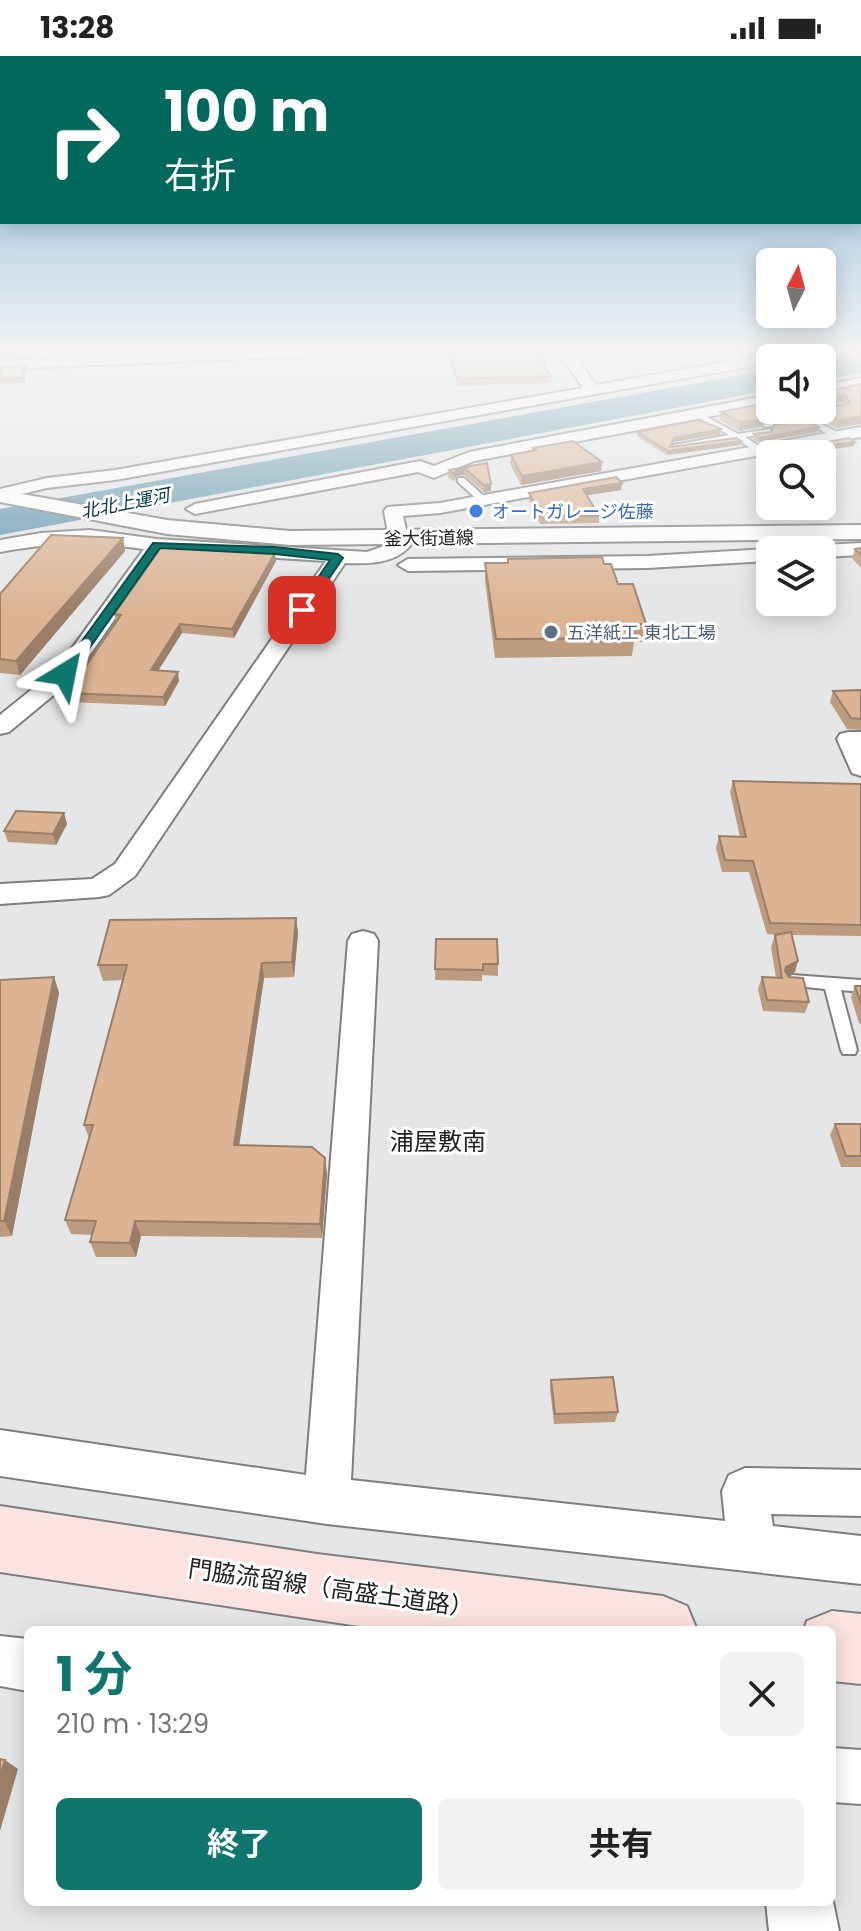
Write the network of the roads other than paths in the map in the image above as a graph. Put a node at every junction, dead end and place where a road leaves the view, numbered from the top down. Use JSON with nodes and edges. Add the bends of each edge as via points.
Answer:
{"nodes":[{"id":1,"x":325,"y":438,"type":"edge"},
{"id":2,"x":573,"y":438,"type":"edge"},
{"id":3,"x":728,"y":438,"type":"edge"},
{"id":4,"x":674,"y":447,"type":"edge"},
{"id":5,"x":756,"y":451,"type":"edge"},
{"id":6,"x":434,"y":473,"type":"junction"},
{"id":7,"x":461,"y":480,"type":"edge"},
{"id":8,"x":5,"y":496,"type":"edge"},
{"id":9,"x":484,"y":501,"type":"junction"},
{"id":10,"x":195,"y":509,"type":"dead end"},
{"id":11,"x":393,"y":511,"type":"junction"},
{"id":12,"x":861,"y":532,"type":"edge"},
{"id":13,"x":400,"y":538,"type":"junction"},
{"id":14,"x":157,"y":545,"type":"junction"},
{"id":15,"x":0,"y":546,"type":"edge"},
{"id":16,"x":861,"y":549,"type":"edge"},
{"id":17,"x":836,"y":550,"type":"edge"},
{"id":18,"x":756,"y":556,"type":"edge"},
{"id":19,"x":338,"y":558,"type":"junction"},
{"id":20,"x":408,"y":565,"type":"dead end"},
{"id":21,"x":0,"y":727,"type":"edge"},
{"id":22,"x":861,"y":739,"type":"edge"},
{"id":23,"x":861,"y":768,"type":"edge"},
{"id":24,"x":0,"y":894,"type":"edge"},
{"id":25,"x":363,"y":941,"type":"dead end"},
{"id":26,"x":792,"y":981,"type":"edge"},
{"id":27,"x":832,"y":985,"type":"junction"},
{"id":28,"x":861,"y":986,"type":"edge"},
{"id":29,"x":849,"y":1050,"type":"dead end"},
{"id":30,"x":0,"y":1453,"type":"edge"},
{"id":31,"x":861,"y":1493,"type":"edge"},
{"id":32,"x":327,"y":1501,"type":"junction"},
{"id":33,"x":0,"y":1539,"type":"edge"},
{"id":34,"x":752,"y":1548,"type":"junction"},
{"id":35,"x":861,"y":1560,"type":"edge"},
{"id":36,"x":630,"y":1626,"type":"edge"},
{"id":37,"x":836,"y":1646,"type":"edge"},
{"id":38,"x":861,"y":1649,"type":"edge"},
{"id":39,"x":0,"y":1661,"type":"edge"},
{"id":40,"x":24,"y":1664,"type":"edge"},
{"id":41,"x":836,"y":1775,"type":"edge"},
{"id":42,"x":861,"y":1777,"type":"edge"},
{"id":43,"x":801,"y":1906,"type":"edge"},
{"id":44,"x":804,"y":1931,"type":"edge"}],
"edges":[{"from":1,"to":8,"type":"street","via":[[27,487]]},
{"from":2,"to":6,"type":"street","via":[[469,457]]},
{"from":3,"to":4,"type":"lane"},
{"from":5,"to":9,"type":"street"},
{"from":6,"to":10,"type":"street","via":[[420,466]]},
{"from":6,"to":11,"type":"street","via":[[405,488]]},
{"from":7,"to":9,"type":"lane"},
{"from":8,"to":13,"type":"street","name":"釜大街道線","via":[[117,520],[262,536]]},
{"from":9,"to":11,"type":"street"},
{"from":11,"to":13,"type":"street"},
{"from":12,"to":13,"type":"street","name":"釜大街道線"},
{"from":13,"to":19,"type":"street","via":[[400,546],[387,554]]},
{"from":14,"to":15,"type":"street","via":[[69,536]]},
{"from":14,"to":19,"type":"street"},
{"from":14,"to":21,"type":"street","via":[[65,674]]},
{"from":16,"to":17,"type":"street"},
{"from":18,"to":20,"type":"street"},
{"from":19,"to":24,"type":"street","via":[[125,870],[99,888]]},
{"from":22,"to":23,"type":"street","via":[[849,739]]},
{"from":25,"to":32,"type":"street"},
{"from":26,"to":27,"type":"lane"},
{"from":27,"to":28,"type":"lane"},
{"from":27,"to":29,"type":"lane"},
{"from":30,"to":32,"type":"street"},
{"from":31,"to":34,"type":"street","via":[[745,1491]]},
{"from":32,"to":34,"type":"street"},
{"from":33,"to":36,"type":"main road","name":"門脇流留線（高盛土道路）","via":[[317,1588]]},
{"from":34,"to":35,"type":"street"},
{"from":37,"to":38,"type":"main road"},
{"from":39,"to":40,"type":"street"},
{"from":41,"to":42,"type":"street"},
{"from":43,"to":44,"type":"street"}]}
